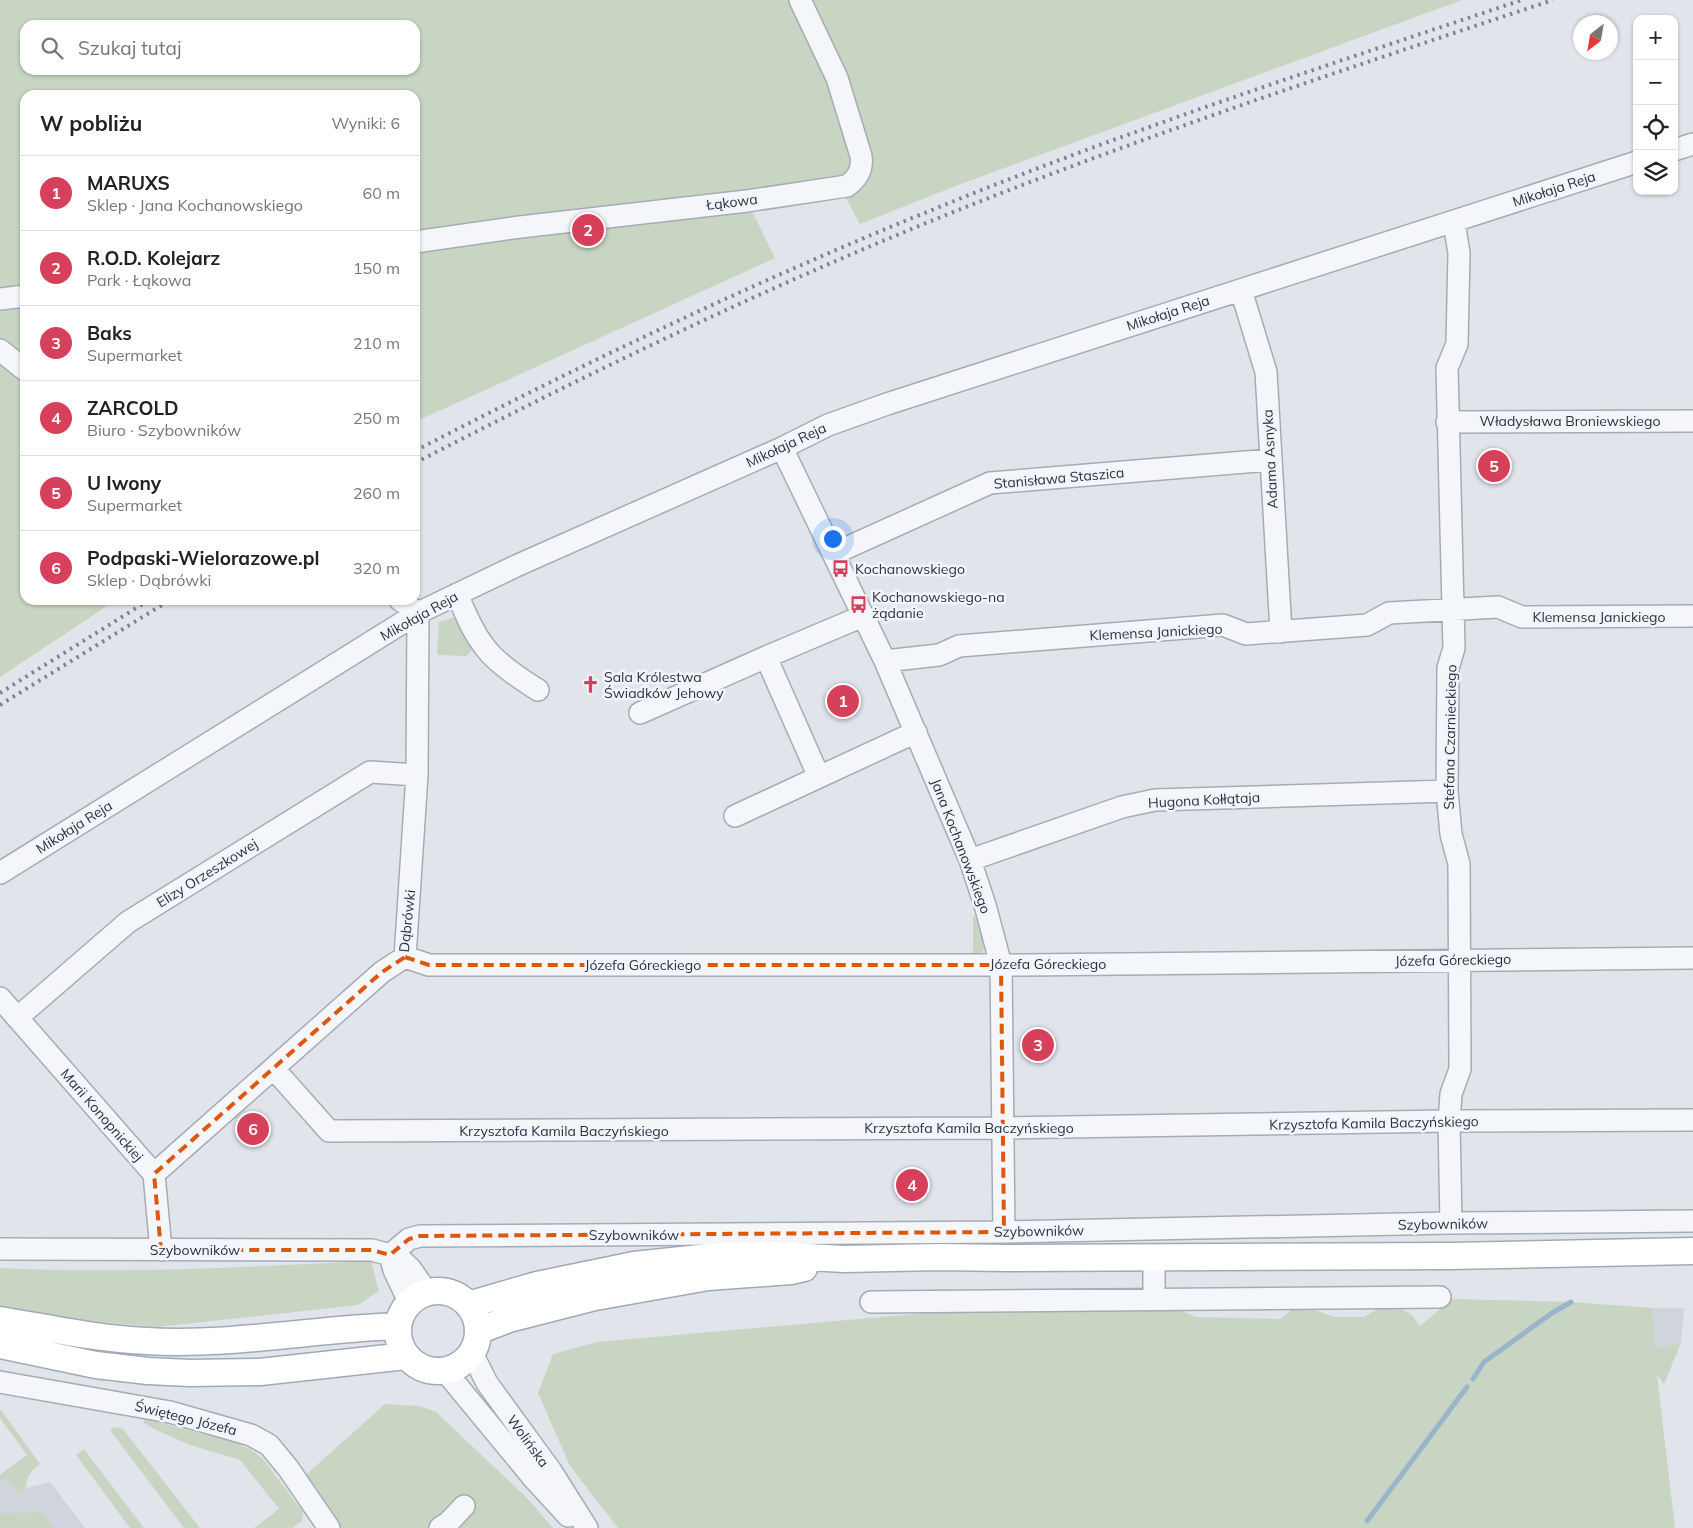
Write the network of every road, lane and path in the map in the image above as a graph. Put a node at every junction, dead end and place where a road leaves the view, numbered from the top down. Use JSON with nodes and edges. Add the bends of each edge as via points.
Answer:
{"nodes":[{"id":1,"x":800,"y":0,"type":"edge"},
{"id":2,"x":1693,"y":144,"type":"edge"},
{"id":3,"x":1678,"y":149,"type":"edge"},
{"id":4,"x":1633,"y":163,"type":"edge"},
{"id":5,"x":1454,"y":222,"type":"junction"},
{"id":6,"x":420,"y":241,"type":"edge"},
{"id":7,"x":1240,"y":290,"type":"junction"},
{"id":8,"x":20,"y":297,"type":"edge"},
{"id":9,"x":0,"y":299,"type":"edge"},
{"id":10,"x":0,"y":350,"type":"edge"},
{"id":11,"x":20,"y":366,"type":"edge"},
{"id":12,"x":1693,"y":421,"type":"edge"},
{"id":13,"x":1447,"y":422,"type":"junction"},
{"id":14,"x":782,"y":448,"type":"junction"},
{"id":15,"x":1270,"y":460,"type":"junction"},
{"id":16,"x":833,"y":554,"type":"junction"},
{"id":17,"x":457,"y":594,"type":"junction"},
{"id":18,"x":407,"y":605,"type":"edge"},
{"id":19,"x":1453,"y":608,"type":"junction"},
{"id":20,"x":418,"y":613,"type":"junction"},
{"id":21,"x":863,"y":616,"type":"junction"},
{"id":22,"x":1693,"y":616,"type":"edge"},
{"id":23,"x":1281,"y":632,"type":"junction"},
{"id":24,"x":766,"y":657,"type":"junction"},
{"id":25,"x":885,"y":661,"type":"junction"},
{"id":26,"x":538,"y":690,"type":"dead end"},
{"id":27,"x":640,"y":713,"type":"dead end"},
{"id":28,"x":916,"y":732,"type":"junction"},
{"id":29,"x":417,"y":775,"type":"junction"},
{"id":30,"x":819,"y":777,"type":"junction"},
{"id":31,"x":1447,"y":791,"type":"junction"},
{"id":32,"x":735,"y":816,"type":"dead end"},
{"id":33,"x":970,"y":860,"type":"junction"},
{"id":34,"x":0,"y":873,"type":"edge"},
{"id":35,"x":405,"y":957,"type":"junction"},
{"id":36,"x":1693,"y":958,"type":"edge"},
{"id":37,"x":1460,"y":960,"type":"junction"},
{"id":38,"x":1001,"y":964,"type":"junction"},
{"id":39,"x":0,"y":998,"type":"edge"},
{"id":40,"x":17,"y":1018,"type":"junction"},
{"id":41,"x":274,"y":1068,"type":"junction"},
{"id":42,"x":1693,"y":1120,"type":"edge"},
{"id":43,"x":1449,"y":1121,"type":"junction"},
{"id":44,"x":1003,"y":1128,"type":"junction"},
{"id":45,"x":154,"y":1174,"type":"junction"},
{"id":46,"x":1693,"y":1221,"type":"edge"},
{"id":47,"x":1451,"y":1223,"type":"junction"},
{"id":48,"x":1004,"y":1232,"type":"junction"},
{"id":49,"x":0,"y":1248,"type":"edge"},
{"id":50,"x":161,"y":1250,"type":"junction"},
{"id":51,"x":1693,"y":1251,"type":"edge"},
{"id":52,"x":390,"y":1254,"type":"junction"},
{"id":53,"x":1154,"y":1257,"type":"junction"},
{"id":54,"x":844,"y":1259,"type":"junction"},
{"id":55,"x":418,"y":1297,"type":"junction"},
{"id":56,"x":1440,"y":1297,"type":"dead end"},
{"id":57,"x":1154,"y":1299,"type":"junction"},
{"id":58,"x":871,"y":1302,"type":"dead end"},
{"id":59,"x":468,"y":1305,"type":"junction"},
{"id":60,"x":0,"y":1320,"type":"edge"},
{"id":61,"x":397,"y":1326,"type":"junction"},
{"id":62,"x":475,"y":1342,"type":"junction"},
{"id":63,"x":0,"y":1345,"type":"edge"},
{"id":64,"x":406,"y":1356,"type":"junction"},
{"id":65,"x":445,"y":1371,"type":"junction"},
{"id":66,"x":0,"y":1382,"type":"edge"},
{"id":67,"x":464,"y":1506,"type":"dead end"},
{"id":68,"x":329,"y":1528,"type":"edge"},
{"id":69,"x":440,"y":1528,"type":"edge"},
{"id":70,"x":580,"y":1528,"type":"edge"},
{"id":71,"x":587,"y":1528,"type":"edge"}],
"edges":[{"from":1,"to":6,"type":"street","name":"Łąkowa","via":[[837,78],[860,156],[859,175],[847,186]]},
{"from":2,"to":3,"type":"street"},
{"from":4,"to":5,"type":"street","name":"Mikołaja Reja"},
{"from":5,"to":7,"type":"street","name":"Mikołaja Reja"},
{"from":5,"to":13,"type":"street","name":"Stefana Czarnieckiego","via":[[1459,253],[1459,318],[1458,344],[1447,368]]},
{"from":7,"to":14,"type":"street","name":"Mikołaja Reja","via":[[887,404],[828,425]]},
{"from":7,"to":15,"type":"street","name":"Adama Asnyka","via":[[1266,372]]},
{"from":8,"to":9,"type":"street"},
{"from":10,"to":11,"type":"street"},
{"from":12,"to":13,"type":"street","name":"Władysława Broniewskiego"},
{"from":13,"to":19,"type":"street","name":"Stefana Czarnieckiego"},
{"from":14,"to":16,"type":"street","name":"Jana Kochanowskiego"},
{"from":14,"to":17,"type":"street","name":"Mikołaja Reja"},
{"from":15,"to":16,"type":"street","name":"Stanisława Staszica","via":[[990,483]]},
{"from":15,"to":23,"type":"street","name":"Adama Asnyka"},
{"from":16,"to":21,"type":"street","name":"Jana Kochanowskiego"},
{"from":17,"to":20,"type":"street","name":"Mikołaja Reja"},
{"from":17,"to":26,"type":"street","via":[[485,648]]},
{"from":18,"to":20,"type":"street"},
{"from":19,"to":22,"type":"street","name":"Klemensa Janickiego","via":[[1498,607],[1522,617]]},
{"from":19,"to":23,"type":"street","name":"Klemensa Janickiego","via":[[1390,613],[1367,625]]},
{"from":19,"to":31,"type":"street","name":"Stefana Czarnieckiego","via":[[1454,648],[1448,668]]},
{"from":20,"to":29,"type":"street","name":"Dąbrówki"},
{"from":20,"to":34,"type":"street","name":"Mikołaja Reja"},
{"from":21,"to":24,"type":"street"},
{"from":21,"to":25,"type":"street","name":"Jana Kochanowskiego"},
{"from":23,"to":25,"type":"street","name":"Klemensa Janickiego","via":[[1246,634],[1223,626],[959,646],[939,655]]},
{"from":24,"to":27,"type":"street"},
{"from":24,"to":30,"type":"street"},
{"from":25,"to":28,"type":"street","name":"Jana Kochanowskiego"},
{"from":28,"to":30,"type":"street"},
{"from":28,"to":33,"type":"street","name":"Jana Kochanowskiego"},
{"from":29,"to":35,"type":"street","name":"Dąbrówki"},
{"from":29,"to":40,"type":"street","name":"Elizy Orzeszkowej","via":[[370,772],[128,922]]},
{"from":30,"to":32,"type":"street"},
{"from":31,"to":33,"type":"street","name":"Hugona Kołłątaja","via":[[1155,800],[1122,808]]},
{"from":31,"to":37,"type":"street","name":"Stefana Czarnieckiego","via":[[1451,834],[1459,864]]},
{"from":33,"to":38,"type":"street","name":"Jana Kochanowskiego"},
{"from":35,"to":38,"type":"street","name":"Józefa Góreckiego","via":[[429,965]]},
{"from":35,"to":41,"type":"street","name":"Dąbrówki","via":[[382,972]]},
{"from":36,"to":37,"type":"street","name":"Józefa Góreckiego"},
{"from":37,"to":38,"type":"street","name":"Józefa Góreckiego"},
{"from":37,"to":43,"type":"street","name":"Stefana Czarnieckiego","via":[[1460,1068],[1451,1094]]},
{"from":38,"to":44,"type":"street","name":"Jana Kochanowskiego"},
{"from":39,"to":40,"type":"street","name":"Marii Konopnickiej"},
{"from":40,"to":45,"type":"street","name":"Marii Konopnickiej"},
{"from":41,"to":44,"type":"street","name":"Krzysztofa Kamila Baczyńskiego","via":[[329,1130]]},
{"from":41,"to":45,"type":"street","name":"Dąbrówki"},
{"from":42,"to":43,"type":"street","name":"Krzysztofa Kamila Baczyńskiego"},
{"from":43,"to":44,"type":"street","name":"Krzysztofa Kamila Baczyńskiego"},
{"from":43,"to":47,"type":"street","name":"Stefana Czarnieckiego"},
{"from":44,"to":48,"type":"street","name":"Jana Kochanowskiego"},
{"from":45,"to":50,"type":"street","name":"Marii Konopnickiej"},
{"from":46,"to":47,"type":"street","name":"Szybowników"},
{"from":47,"to":48,"type":"street","name":"Szybowników"},
{"from":48,"to":52,"type":"street","name":"Szybowników","via":[[420,1236],[409,1239]]},
{"from":49,"to":50,"type":"street","name":"Szybowników"},
{"from":50,"to":52,"type":"street","name":"Szybowników","via":[[372,1250]]},
{"from":51,"to":53,"type":"main road","name":"Szybowników"},
{"from":52,"to":55,"type":"street","name":"Szybowników","via":[[398,1256],[410,1268]]},
{"from":53,"to":54,"type":"main road","name":"Szybowników"},
{"from":53,"to":57,"type":"street"},
{"from":54,"to":59,"type":"main road","name":"Szybowników","via":[[772,1254],[634,1265],[524,1288]]},
{"from":54,"to":62,"type":"main road","name":"Szybowników","via":[[791,1271],[708,1277],[595,1297],[509,1319]]},
{"from":55,"to":59,"type":"main road","via":[[438,1290],[460,1297]]},
{"from":55,"to":61,"type":"main road","via":[[401,1313]]},
{"from":56,"to":57,"type":"street"},
{"from":57,"to":58,"type":"street"},
{"from":59,"to":62,"type":"main road","via":[[474,1312]]},
{"from":60,"to":61,"type":"main road","via":[[81,1334],[188,1342]]},
{"from":61,"to":64,"type":"main road","via":[[400,1347]]},
{"from":62,"to":65,"type":"main road","via":[[465,1361]]},
{"from":62,"to":71,"type":"street","name":"Wolińska","via":[[487,1383],[551,1471]]},
{"from":63,"to":64,"type":"main road","via":[[96,1365],[190,1373],[260,1372]]},
{"from":64,"to":65,"type":"main road","via":[[423,1369]]},
{"from":65,"to":70,"type":"street","name":"Wolińska","via":[[535,1480]]},
{"from":66,"to":68,"type":"street","name":"Świętego Józefa","via":[[170,1412],[251,1435],[269,1445]]},
{"from":67,"to":69,"type":"street"}]}
